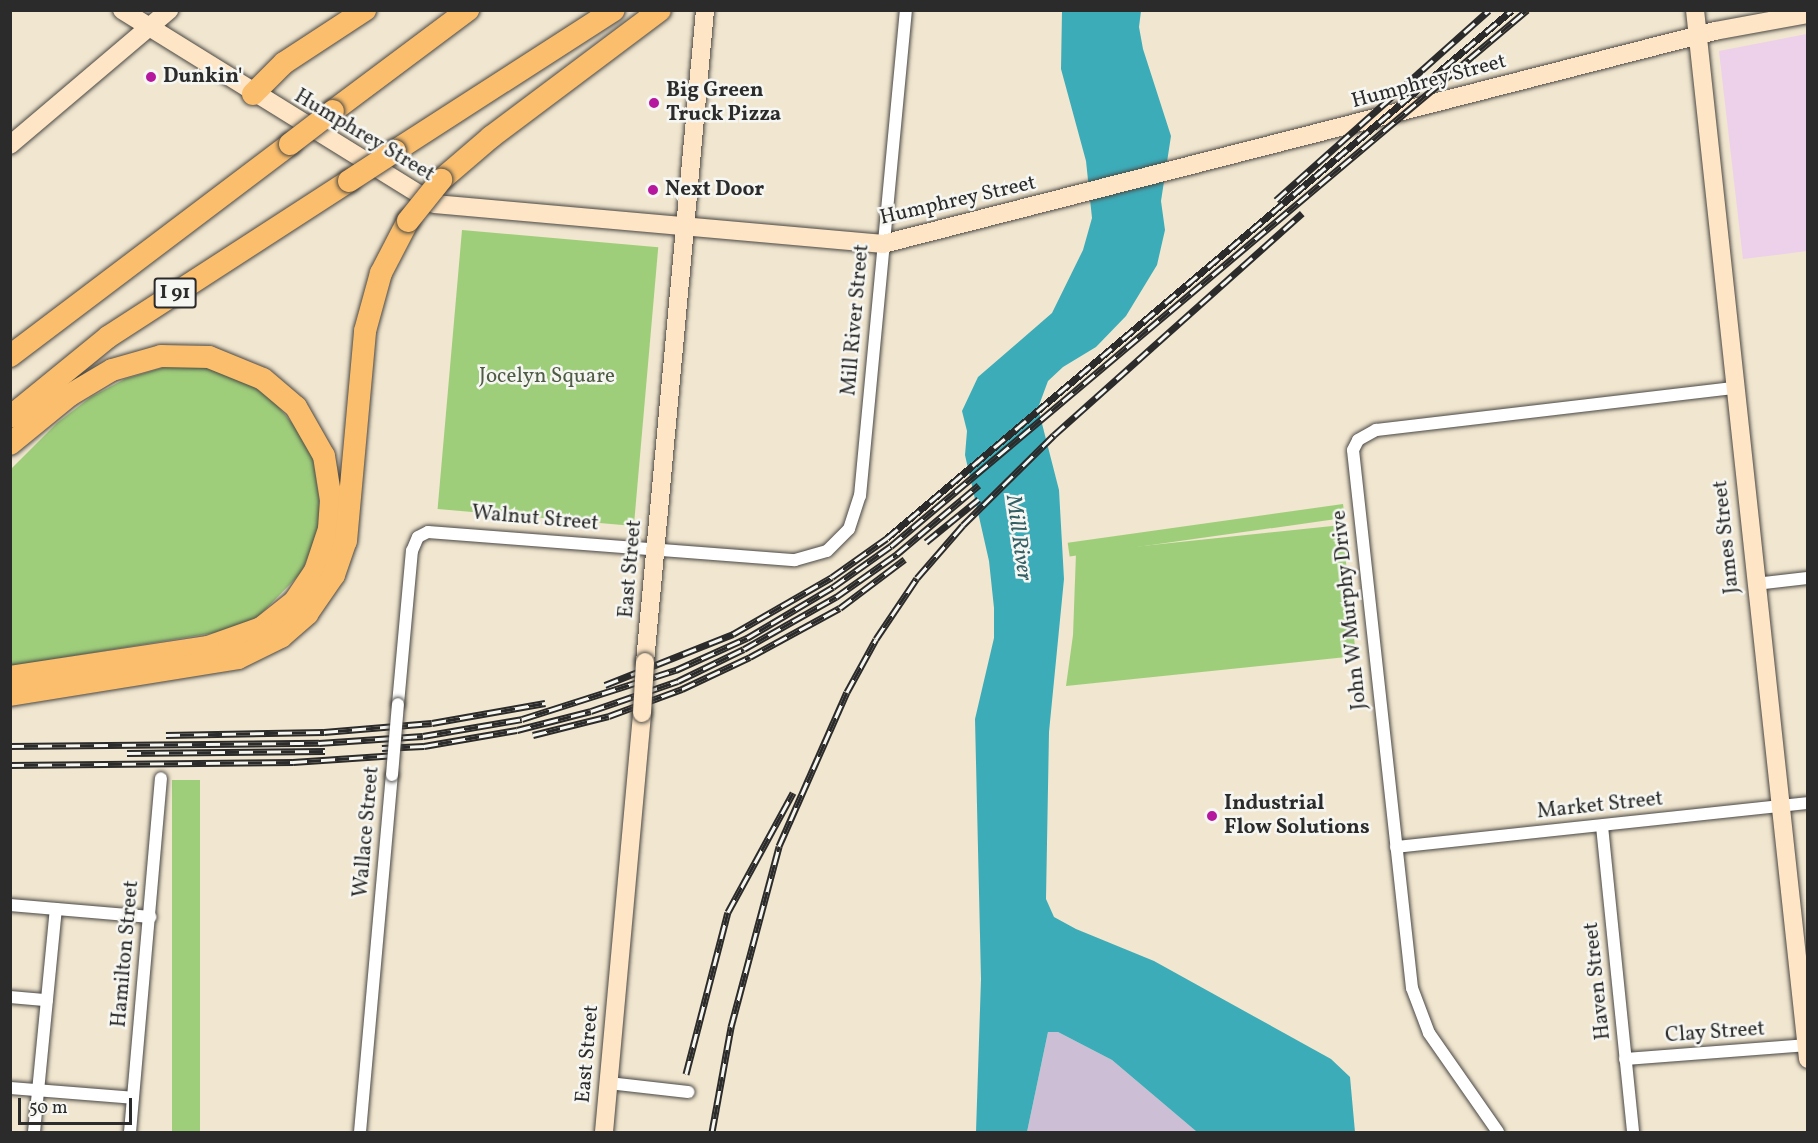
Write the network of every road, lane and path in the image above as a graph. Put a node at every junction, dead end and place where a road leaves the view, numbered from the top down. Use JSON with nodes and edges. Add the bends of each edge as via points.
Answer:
{"nodes":[{"id":1,"x":122,"y":10,"type":"edge"},
{"id":2,"x":169,"y":10,"type":"edge"},
{"id":3,"x":365,"y":10,"type":"edge"},
{"id":4,"x":468,"y":10,"type":"edge"},
{"id":5,"x":614,"y":10,"type":"edge"},
{"id":6,"x":660,"y":10,"type":"edge"},
{"id":7,"x":705,"y":10,"type":"edge"},
{"id":8,"x":906,"y":10,"type":"edge"},
{"id":9,"x":1695,"y":10,"type":"edge"},
{"id":10,"x":1808,"y":14,"type":"edge"},
{"id":11,"x":150,"y":28,"type":"junction"},
{"id":12,"x":1697,"y":37,"type":"junction"},
{"id":13,"x":253,"y":94,"type":"junction"},
{"id":14,"x":10,"y":145,"type":"edge"},
{"id":15,"x":685,"y":228,"type":"junction"},
{"id":16,"x":883,"y":244,"type":"junction"},
{"id":17,"x":34,"y":337,"type":"junction"},
{"id":18,"x":10,"y":345,"type":"edge"},
{"id":19,"x":10,"y":356,"type":"edge"},
{"id":20,"x":1734,"y":387,"type":"junction"},
{"id":21,"x":10,"y":417,"type":"edge"},
{"id":22,"x":10,"y":444,"type":"edge"},
{"id":23,"x":418,"y":537,"type":"joint"},
{"id":24,"x":656,"y":549,"type":"junction"},
{"id":25,"x":827,"y":551,"type":"joint"},
{"id":26,"x":1808,"y":578,"type":"edge"},
{"id":27,"x":1755,"y":584,"type":"junction"},
{"id":28,"x":10,"y":677,"type":"edge"},
{"id":29,"x":10,"y":695,"type":"edge"},
{"id":30,"x":161,"y":778,"type":"dead end"},
{"id":31,"x":1808,"y":803,"type":"edge"},
{"id":32,"x":1780,"y":806,"type":"junction"},
{"id":33,"x":1602,"y":826,"type":"junction"},
{"id":34,"x":1395,"y":847,"type":"junction"},
{"id":35,"x":10,"y":905,"type":"edge"},
{"id":36,"x":56,"y":909,"type":"junction"},
{"id":37,"x":150,"y":917,"type":"junction"},
{"id":38,"x":10,"y":997,"type":"edge"},
{"id":39,"x":47,"y":1000,"type":"junction"},
{"id":40,"x":1807,"y":1049,"type":"edge"},
{"id":41,"x":1625,"y":1059,"type":"junction"},
{"id":42,"x":608,"y":1083,"type":"junction"},
{"id":43,"x":10,"y":1089,"type":"edge"},
{"id":44,"x":38,"y":1091,"type":"junction"},
{"id":45,"x":688,"y":1092,"type":"dead end"},
{"id":46,"x":133,"y":1098,"type":"junction"},
{"id":47,"x":34,"y":1132,"type":"edge"},
{"id":48,"x":130,"y":1132,"type":"edge"},
{"id":49,"x":360,"y":1132,"type":"edge"},
{"id":50,"x":604,"y":1132,"type":"edge"},
{"id":51,"x":1498,"y":1132,"type":"edge"},
{"id":52,"x":1633,"y":1132,"type":"edge"}],
"edges":[{"from":1,"to":11,"type":"street","name":"Humphrey Street"},
{"from":2,"to":11,"type":"street"},
{"from":3,"to":13,"type":"highway","via":[[285,63]]},
{"from":4,"to":17,"type":"highway","number":"I 91","bridge":true},
{"from":5,"to":21,"type":"highway","number":"I 91","bridge":true,"via":[[108,337]]},
{"from":6,"to":29,"type":"highway","bridge":true,"via":[[483,143],[441,180],[408,221],[381,273],[365,332],[346,541],[334,575],[312,608],[281,637],[238,658]]},
{"from":7,"to":15,"type":"street","name":"East Street"},
{"from":8,"to":16,"type":"street","name":"Mill River Street"},
{"from":9,"to":12,"type":"street","name":"James Street"},
{"from":10,"to":12,"type":"street","name":"Humphrey Street"},
{"from":11,"to":13,"type":"street","name":"Humphrey Street"},
{"from":11,"to":14,"type":"street"},
{"from":12,"to":16,"type":"street","name":"Humphrey Street"},
{"from":12,"to":20,"type":"street","name":"James Street"},
{"from":13,"to":15,"type":"street","name":"Humphrey Street","via":[[435,204]]},
{"from":15,"to":16,"type":"street","name":"Humphrey Street"},
{"from":15,"to":24,"type":"street","name":"East Street"},
{"from":16,"to":25,"type":"street","name":"Mill River Street","via":[[857,513],[849,529]]},
{"from":17,"to":18,"type":"highway"},
{"from":17,"to":19,"type":"highway","number":"I 91"},
{"from":20,"to":27,"type":"street","name":"James Street"},
{"from":20,"to":34,"type":"street","name":"John W Murphy Drive","via":[[1376,430],[1358,440],[1353,462]]},
{"from":22,"to":28,"type":"highway","via":[[70,395],[112,370],[161,356],[209,357],[263,379],[296,407],[318,442],[331,500],[329,529],[315,572],[288,608],[261,628],[208,647]]},
{"from":23,"to":24,"type":"street","name":"Walnut Street","via":[[438,531]]},
{"from":23,"to":49,"type":"street","name":"Wallace Street","bridge":true,"via":[[412,551]]},
{"from":24,"to":25,"type":"street","name":"Walnut Street","via":[[795,560]]},
{"from":24,"to":42,"type":"street","name":"East Street","bridge":true},
{"from":26,"to":27,"type":"street"},
{"from":27,"to":32,"type":"street","name":"James Street"},
{"from":30,"to":37,"type":"street","name":"Hamilton Street"},
{"from":31,"to":32,"type":"street","name":"Market Street"},
{"from":32,"to":33,"type":"street","name":"Market Street"},
{"from":32,"to":40,"type":"street","name":"James Street"},
{"from":33,"to":34,"type":"street","name":"Market Street"},
{"from":33,"to":41,"type":"street","name":"Haven Street"},
{"from":34,"to":51,"type":"street","name":"John W Murphy Drive","via":[[1410,974],[1418,1008],[1444,1058]]},
{"from":35,"to":36,"type":"street"},
{"from":36,"to":37,"type":"street"},
{"from":36,"to":39,"type":"street"},
{"from":37,"to":46,"type":"street","name":"Hamilton Street"},
{"from":38,"to":39,"type":"street"},
{"from":39,"to":44,"type":"street"},
{"from":40,"to":41,"type":"street","name":"Clay Street"},
{"from":41,"to":52,"type":"street","name":"Haven Street"},
{"from":42,"to":45,"type":"street"},
{"from":42,"to":50,"type":"street","name":"East Street"},
{"from":43,"to":44,"type":"street"},
{"from":44,"to":46,"type":"street"},
{"from":44,"to":47,"type":"street"},
{"from":46,"to":48,"type":"street","name":"Hamilton Street"}]}
